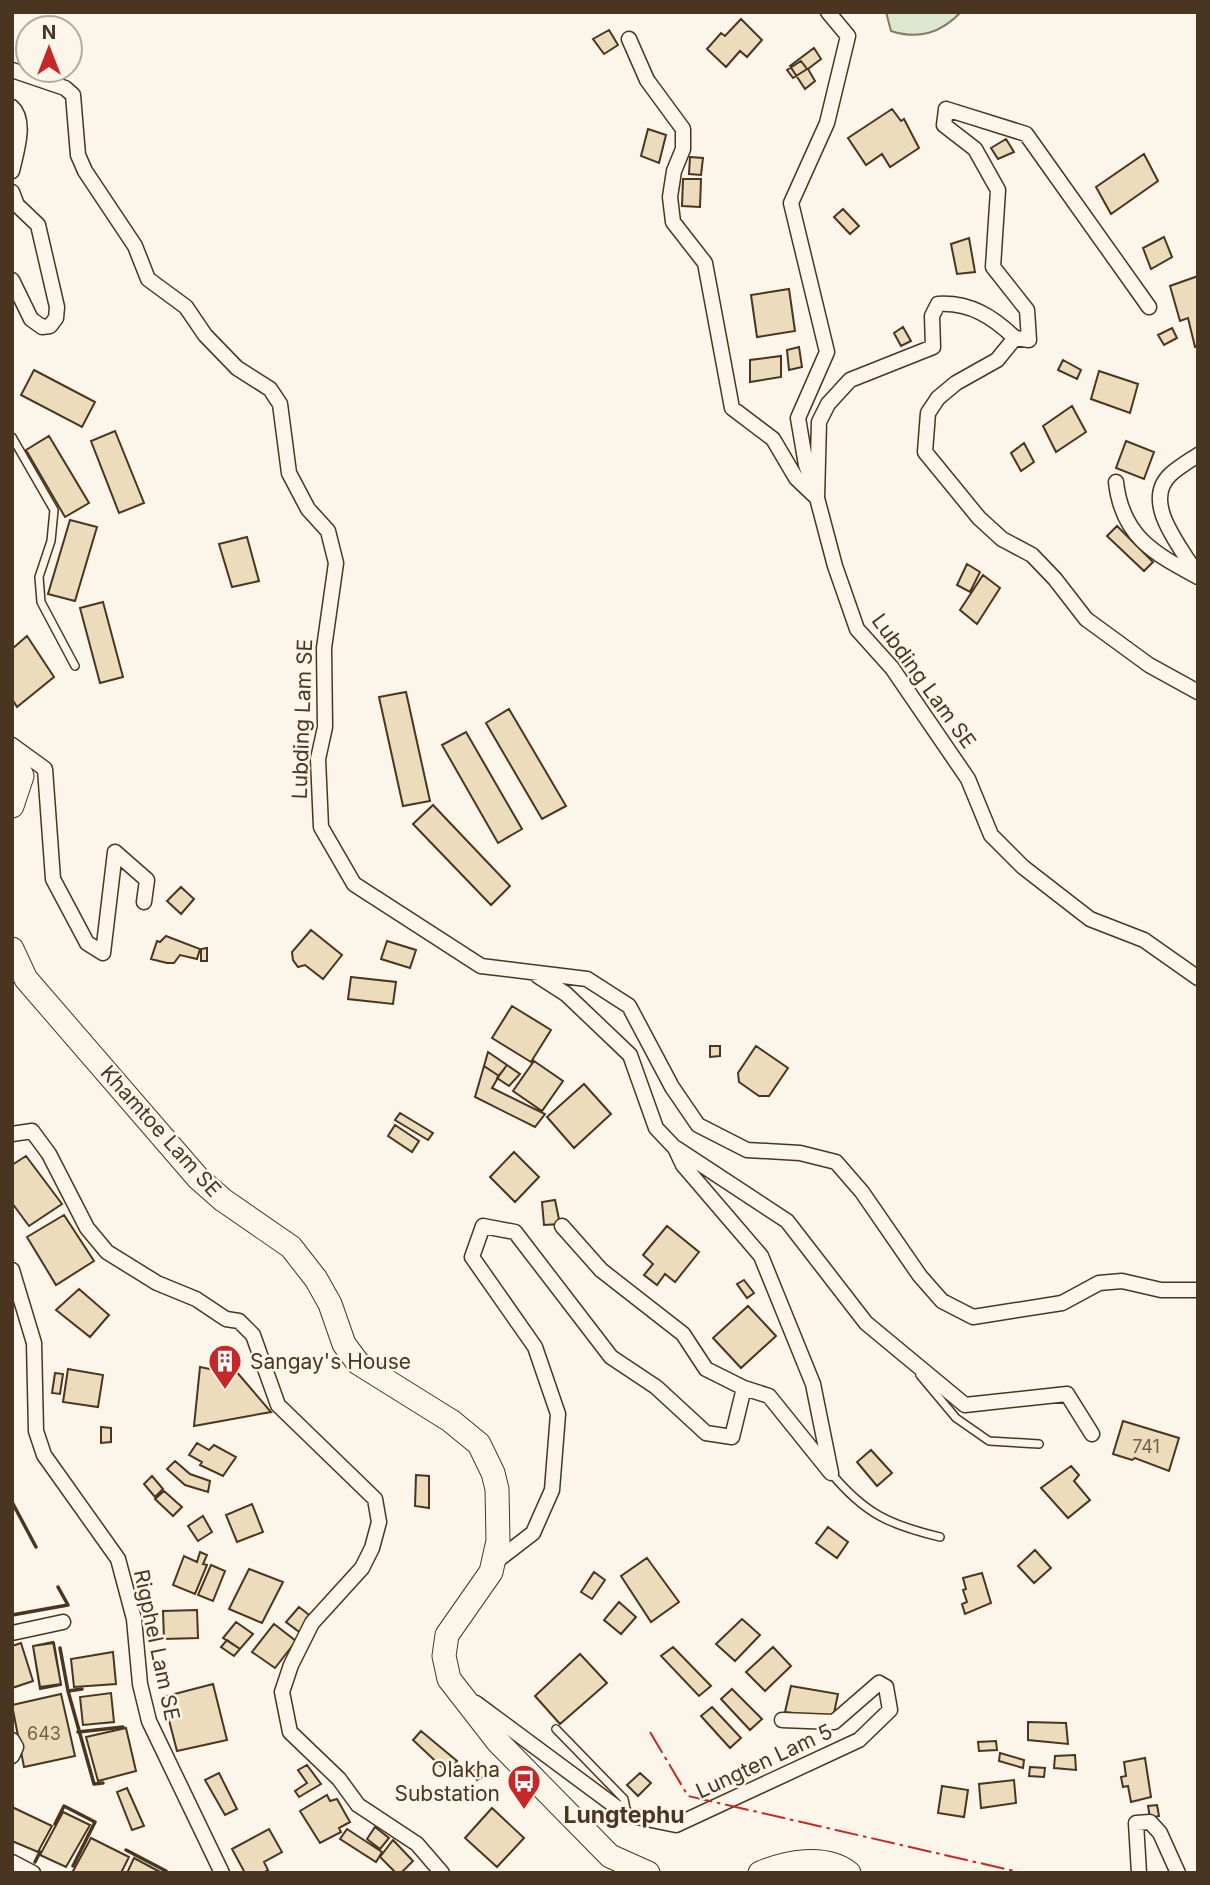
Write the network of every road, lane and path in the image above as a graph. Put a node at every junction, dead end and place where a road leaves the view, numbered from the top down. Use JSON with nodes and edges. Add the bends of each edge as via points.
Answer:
{"nodes":[{"id":1,"x":828,"y":12,"type":"edge"},
{"id":2,"x":629,"y":39,"type":"dead end"},
{"id":3,"x":12,"y":71,"type":"edge"},
{"id":4,"x":12,"y":107,"type":"edge"},
{"id":5,"x":12,"y":171,"type":"edge"},
{"id":6,"x":12,"y":192,"type":"edge"},
{"id":7,"x":12,"y":280,"type":"edge"},
{"id":8,"x":1149,"y":307,"type":"dead end"},
{"id":9,"x":1015,"y":338,"type":"junction"},
{"id":10,"x":12,"y":438,"type":"edge"},
{"id":11,"x":1198,"y":455,"type":"edge"},
{"id":12,"x":1116,"y":482,"type":"dead end"},
{"id":13,"x":817,"y":498,"type":"junction"},
{"id":14,"x":1198,"y":576,"type":"edge"},
{"id":15,"x":75,"y":666,"type":"dead end"},
{"id":16,"x":1198,"y":692,"type":"edge"},
{"id":17,"x":12,"y":745,"type":"edge"},
{"id":18,"x":12,"y":755,"type":"edge"},
{"id":19,"x":12,"y":806,"type":"edge"},
{"id":20,"x":144,"y":902,"type":"dead end"},
{"id":21,"x":12,"y":949,"type":"edge"},
{"id":22,"x":534,"y":974,"type":"junction"},
{"id":23,"x":1198,"y":978,"type":"edge"},
{"id":24,"x":12,"y":1134,"type":"edge"},
{"id":25,"x":675,"y":1148,"type":"junction"},
{"id":26,"x":562,"y":1226,"type":"dead end"},
{"id":27,"x":12,"y":1270,"type":"edge"},
{"id":28,"x":1198,"y":1290,"type":"edge"},
{"id":29,"x":899,"y":1350,"type":"junction"},
{"id":30,"x":744,"y":1388,"type":"junction"},
{"id":31,"x":1092,"y":1434,"type":"dead end"},
{"id":32,"x":1039,"y":1444,"type":"dead end"},
{"id":33,"x":831,"y":1473,"type":"junction"},
{"id":34,"x":940,"y":1538,"type":"dead end"},
{"id":35,"x":494,"y":1563,"type":"junction"},
{"id":36,"x":63,"y":1622,"type":"dead end"},
{"id":37,"x":12,"y":1633,"type":"edge"},
{"id":38,"x":457,"y":1691,"type":"junction"},
{"id":39,"x":782,"y":1720,"type":"dead end"},
{"id":40,"x":556,"y":1729,"type":"dead end"},
{"id":41,"x":12,"y":1740,"type":"edge"},
{"id":42,"x":12,"y":1756,"type":"edge"},
{"id":43,"x":627,"y":1815,"type":"junction"},
{"id":44,"x":12,"y":1862,"type":"edge"},
{"id":45,"x":793,"y":1868,"type":"edge"},
{"id":46,"x":33,"y":1873,"type":"edge"},
{"id":47,"x":222,"y":1873,"type":"edge"},
{"id":48,"x":442,"y":1873,"type":"edge"},
{"id":49,"x":648,"y":1873,"type":"edge"},
{"id":50,"x":760,"y":1873,"type":"edge"},
{"id":51,"x":849,"y":1873,"type":"edge"},
{"id":52,"x":1139,"y":1873,"type":"edge"},
{"id":53,"x":1178,"y":1873,"type":"edge"}],
"edges":[{"from":1,"to":13,"type":"street","via":[[848,36],[827,123],[791,203],[827,352],[798,418]]},
{"from":2,"to":13,"type":"street","via":[[647,80],[683,129],[683,149],[670,197],[673,222],[705,263],[732,408],[773,439],[796,478]]},
{"from":3,"to":22,"type":"street","name":"Lubding Lam SE","via":[[65,88],[73,95],[78,155],[135,246],[148,279],[186,307],[205,335],[237,368],[270,389],[280,404],[289,473],[307,509],[328,531],[336,563],[324,648],[325,727],[318,759],[321,827],[336,856],[354,884],[481,966]]},
{"from":4,"to":5,"type":"street","via":[[19,140]]},
{"from":6,"to":7,"type":"street","via":[[17,205],[38,225],[57,307],[50,326],[42,327],[31,319]]},
{"from":8,"to":9,"type":"street","via":[[1026,134],[946,109],[944,125],[975,149],[998,190],[993,267],[1027,310],[1029,340]]},
{"from":9,"to":13,"type":"street","name":"Lubding Lam SE","via":[[983,313],[957,303],[938,304],[932,316],[933,347],[850,380],[828,404],[819,422]]},
{"from":9,"to":16,"type":"street","via":[[997,360],[938,398],[928,412],[925,452],[979,518],[1002,539],[1032,555],[1086,619],[1149,665]]},
{"from":10,"to":15,"type":"lane","via":[[54,510],[51,541],[38,577],[41,602]]},
{"from":11,"to":14,"type":"street","via":[[1169,476],[1158,507]]},
{"from":12,"to":14,"type":"street","via":[[1119,509],[1142,542]]},
{"from":13,"to":23,"type":"street","name":"Lubding Lam SE","via":[[857,629],[892,668],[968,779],[991,835],[1023,867],[1090,919],[1144,940]]},
{"from":17,"to":20,"type":"street","via":[[45,769],[52,879],[87,943],[103,953],[115,852],[147,880]]},
{"from":18,"to":19,"type":"main road","via":[[22,776]]},
{"from":21,"to":35,"type":"main road","name":"Khamtoe Lam SE","via":[[26,979],[198,1178],[291,1247],[316,1279],[344,1344],[358,1363],[451,1421],[478,1444],[497,1489]]},
{"from":22,"to":25,"type":"street","via":[[566,994],[630,1055],[656,1128]]},
{"from":22,"to":28,"type":"street","name":"Lubding Lam SE","via":[[587,979],[629,1006],[698,1125],[722,1140],[747,1150],[800,1153],[836,1162],[942,1301],[973,1317],[1062,1303],[1099,1283],[1122,1281],[1161,1290]]},
{"from":24,"to":48,"type":"street","via":[[32,1131],[87,1228],[107,1252],[157,1283],[196,1299],[226,1319],[239,1321],[253,1335],[278,1405],[375,1499],[379,1522],[372,1548],[362,1568],[312,1623],[282,1692],[290,1732],[340,1779],[358,1805],[417,1844]]},
{"from":25,"to":29,"type":"street","via":[[787,1221],[866,1323]]},
{"from":25,"to":33,"type":"street","via":[[683,1165],[761,1256],[813,1384]]},
{"from":26,"to":30,"type":"street","via":[[601,1270],[683,1334],[706,1368]]},
{"from":27,"to":47,"type":"street","name":"Rigphel Lam SE","via":[[34,1343],[36,1431],[44,1455],[118,1559],[134,1619],[140,1684],[149,1721]]},
{"from":29,"to":31,"type":"street","via":[[965,1405],[1067,1394]]},
{"from":29,"to":32,"type":"lane","via":[[956,1418],[989,1441]]},
{"from":30,"to":33,"type":"street","via":[[769,1396]]},
{"from":30,"to":35,"type":"street","via":[[732,1437],[706,1433],[656,1387],[611,1357],[515,1232],[483,1226],[472,1257],[535,1347],[558,1413],[552,1490],[533,1533]]},
{"from":33,"to":34,"type":"lane","via":[[854,1501],[902,1528]]},
{"from":35,"to":38,"type":"main road","name":"Khamtoe Lam SE","via":[[447,1635],[444,1656]]},
{"from":36,"to":37,"type":"street"},
{"from":38,"to":43,"type":"street","name":"Lungten Lam 5"},
{"from":38,"to":49,"type":"main road","name":"Khamtoe Lam SE","via":[[498,1742],[610,1856]]},
{"from":39,"to":43,"type":"street","name":"Lungten Lam 5","via":[[834,1722],[867,1690],[879,1682],[886,1687],[890,1710],[859,1740],[676,1825]]},
{"from":40,"to":43,"type":"lane","via":[[624,1799]]},
{"from":41,"to":42,"type":"street","via":[[16,1747]]},
{"from":44,"to":46,"type":"street"},
{"from":45,"to":50,"type":"main road"},
{"from":45,"to":51,"type":"main road","via":[[823,1862]]},
{"from":52,"to":53,"type":"street","via":[[1136,1823],[1150,1822]]}]}
